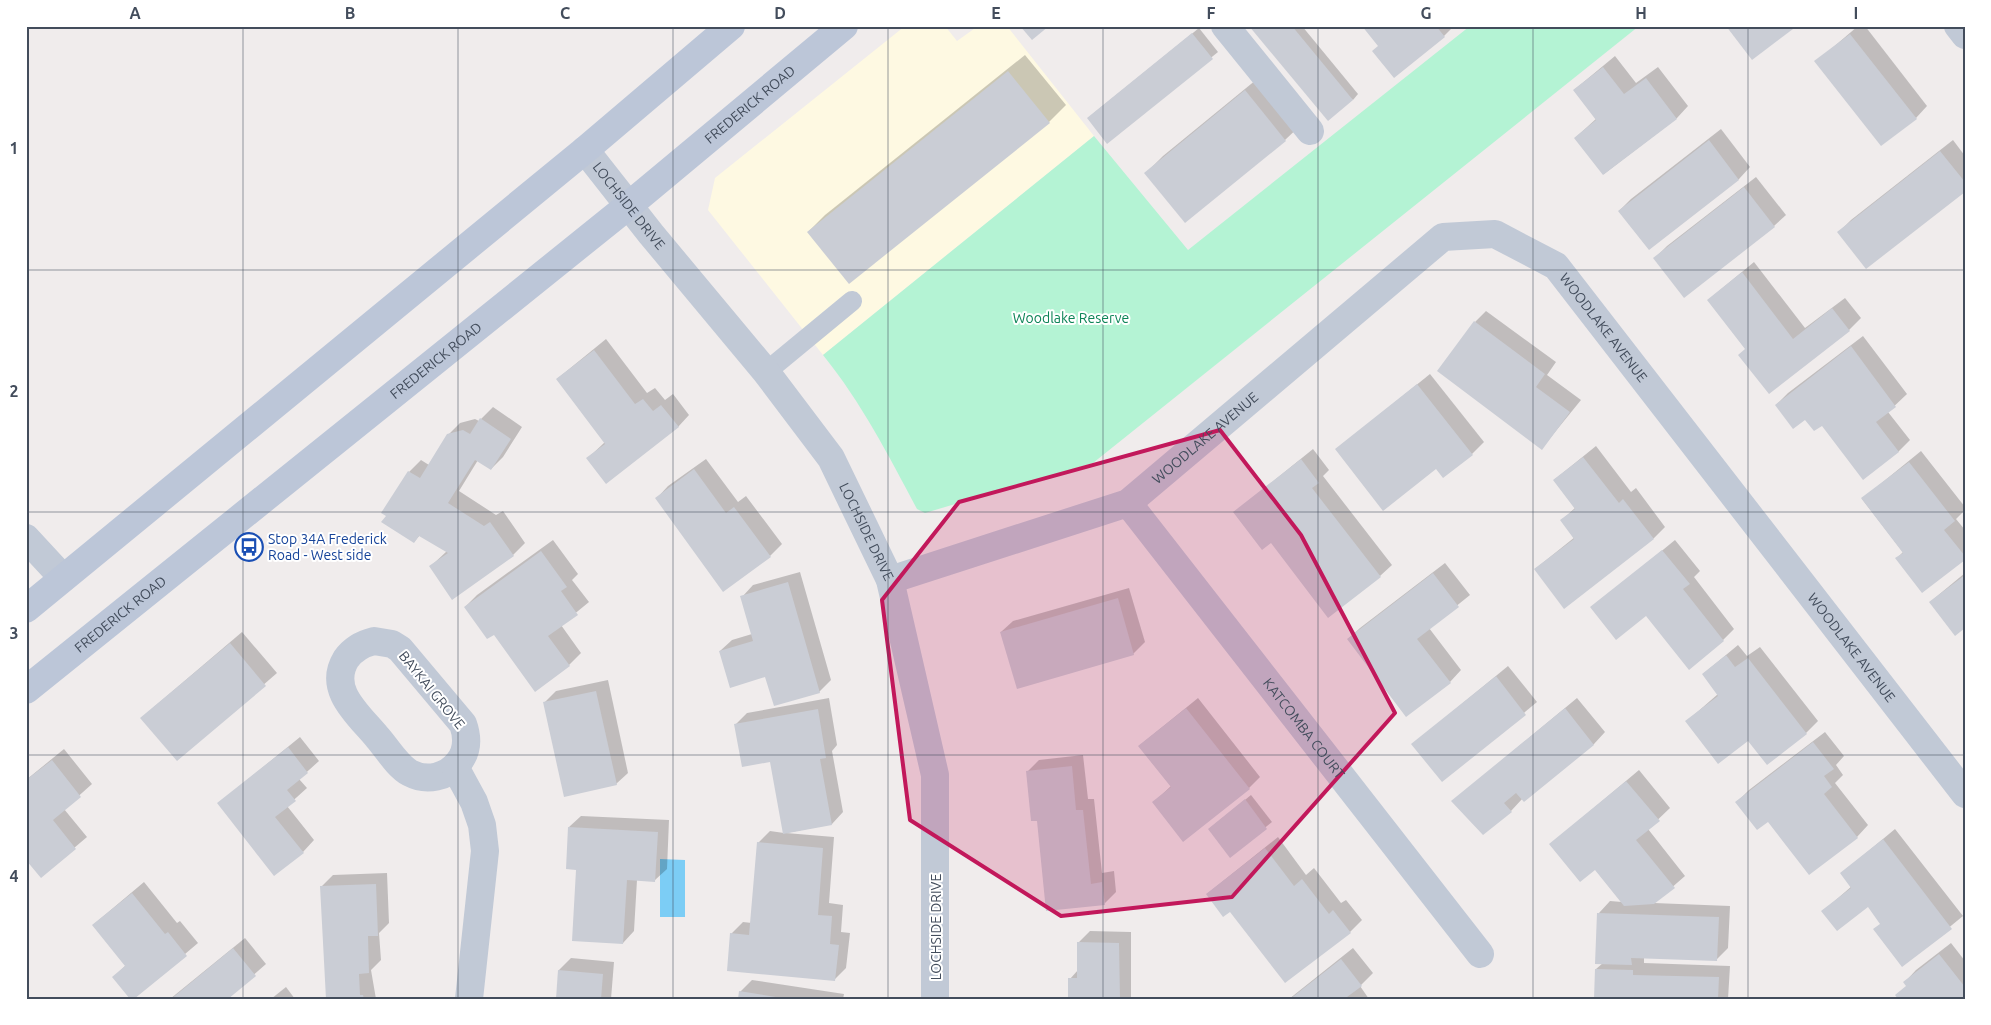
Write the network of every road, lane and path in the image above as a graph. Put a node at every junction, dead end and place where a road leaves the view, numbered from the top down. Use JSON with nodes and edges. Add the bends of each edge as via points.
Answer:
{"nodes":[{"id":1,"x":731,"y":26,"type":"edge"},
{"id":2,"x":844,"y":26,"type":"edge"},
{"id":3,"x":1225,"y":26,"type":"edge"},
{"id":4,"x":1958,"y":26,"type":"edge"},
{"id":5,"x":1965,"y":35,"type":"edge"},
{"id":6,"x":1310,"y":131,"type":"dead end"},
{"id":7,"x":585,"y":150,"type":"junction"},
{"id":8,"x":628,"y":206,"type":"junction"},
{"id":9,"x":852,"y":301,"type":"dead end"},
{"id":10,"x":766,"y":372,"type":"junction"},
{"id":11,"x":1128,"y":503,"type":"junction"},
{"id":12,"x":26,"y":538,"type":"edge"},
{"id":13,"x":63,"y":578,"type":"junction"},
{"id":14,"x":890,"y":580,"type":"junction"},
{"id":15,"x":26,"y":609,"type":"edge"},
{"id":16,"x":26,"y":690,"type":"edge"},
{"id":17,"x":455,"y":768,"type":"junction"},
{"id":18,"x":1965,"y":794,"type":"edge"},
{"id":19,"x":1480,"y":954,"type":"dead end"},
{"id":20,"x":469,"y":999,"type":"edge"},
{"id":21,"x":935,"y":999,"type":"edge"}],
"edges":[{"from":1,"to":7,"type":"main road"},
{"from":2,"to":8,"type":"main road","name":"FREDERICK ROAD"},
{"from":3,"to":6,"type":"street"},
{"from":4,"to":5,"type":"street"},
{"from":7,"to":8,"type":"street","name":"LOCHSIDE DRIVE"},
{"from":7,"to":13,"type":"main road"},
{"from":8,"to":10,"type":"street","name":"LOCHSIDE DRIVE"},
{"from":8,"to":16,"type":"main road","name":"FREDERICK ROAD"},
{"from":9,"to":10,"type":"lane"},
{"from":10,"to":14,"type":"street","name":"LOCHSIDE DRIVE","via":[[831,458]]},
{"from":11,"to":14,"type":"street","name":"WOODLAKE AVENUE"},
{"from":11,"to":18,"type":"street","name":"WOODLAKE AVENUE","via":[[1443,237],[1495,234],[1556,266]]},
{"from":11,"to":19,"type":"street","name":"KATCOMBA COURT"},
{"from":12,"to":13,"type":"street"},
{"from":13,"to":15,"type":"main road"},
{"from":14,"to":21,"type":"street","name":"LOCHSIDE DRIVE","via":[[935,775]]},
{"from":17,"to":17,"type":"street","name":"BAYKAI GROVE","via":[[438,777],[410,773],[346,700],[340,672],[349,654],[364,643],[383,641],[407,655],[463,724],[465,751]]},
{"from":17,"to":20,"type":"street","via":[[474,802],[482,825],[485,851]]}]}
